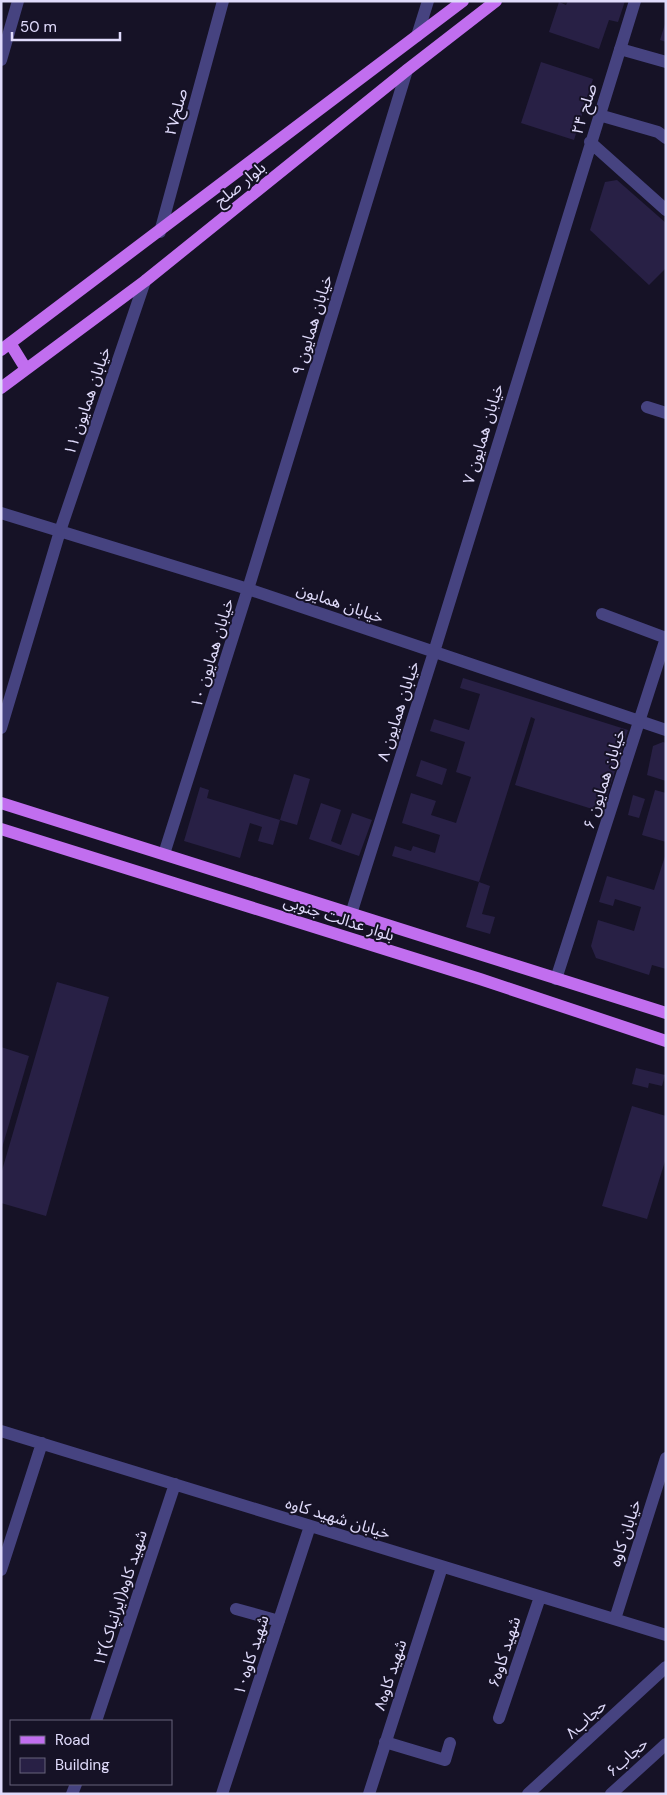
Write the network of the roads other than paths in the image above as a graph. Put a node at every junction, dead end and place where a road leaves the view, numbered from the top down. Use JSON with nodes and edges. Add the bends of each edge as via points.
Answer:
{"nodes":[{"id":1,"x":18,"y":1,"type":"edge"},
{"id":2,"x":223,"y":1,"type":"edge"},
{"id":3,"x":428,"y":1,"type":"edge"},
{"id":4,"x":463,"y":1,"type":"edge"},
{"id":5,"x":496,"y":1,"type":"edge"},
{"id":6,"x":635,"y":1,"type":"edge"},
{"id":7,"x":417,"y":36,"type":"junction"},
{"id":8,"x":620,"y":49,"type":"junction"},
{"id":9,"x":1,"y":60,"type":"edge"},
{"id":10,"x":666,"y":62,"type":"edge"},
{"id":11,"x":407,"y":70,"type":"junction"},
{"id":12,"x":599,"y":115,"type":"junction"},
{"id":13,"x":666,"y":138,"type":"edge"},
{"id":14,"x":590,"y":142,"type":"junction"},
{"id":15,"x":666,"y":210,"type":"edge"},
{"id":16,"x":564,"y":226,"type":"joint"},
{"id":17,"x":160,"y":232,"type":"junction"},
{"id":18,"x":145,"y":281,"type":"junction"},
{"id":19,"x":6,"y":347,"type":"edge"},
{"id":20,"x":26,"y":369,"type":"junction"},
{"id":21,"x":1,"y":388,"type":"edge"},
{"id":22,"x":647,"y":407,"type":"dead end"},
{"id":23,"x":666,"y":413,"type":"edge"},
{"id":24,"x":1,"y":513,"type":"edge"},
{"id":25,"x":60,"y":531,"type":"junction"},
{"id":26,"x":248,"y":589,"type":"junction"},
{"id":27,"x":602,"y":614,"type":"dead end"},
{"id":28,"x":666,"y":638,"type":"edge"},
{"id":29,"x":434,"y":652,"type":"junction"},
{"id":30,"x":640,"y":722,"type":"junction"},
{"id":31,"x":1,"y":728,"type":"edge"},
{"id":32,"x":666,"y":730,"type":"edge"},
{"id":33,"x":1,"y":803,"type":"edge"},
{"id":34,"x":1,"y":828,"type":"edge"},
{"id":35,"x":164,"y":854,"type":"junction"},
{"id":36,"x":351,"y":914,"type":"junction"},
{"id":37,"x":487,"y":957,"type":"junction"},
{"id":38,"x":480,"y":979,"type":"junction"},
{"id":39,"x":556,"y":979,"type":"junction"},
{"id":40,"x":666,"y":1013,"type":"edge"},
{"id":41,"x":666,"y":1041,"type":"edge"},
{"id":42,"x":1,"y":1431,"type":"edge"},
{"id":43,"x":42,"y":1443,"type":"junction"},
{"id":44,"x":666,"y":1458,"type":"edge"},
{"id":45,"x":175,"y":1484,"type":"junction"},
{"id":46,"x":310,"y":1526,"type":"junction"},
{"id":47,"x":442,"y":1566,"type":"junction"},
{"id":48,"x":1,"y":1570,"type":"edge"},
{"id":49,"x":540,"y":1596,"type":"junction"},
{"id":50,"x":236,"y":1609,"type":"dead end"},
{"id":51,"x":615,"y":1619,"type":"junction"},
{"id":52,"x":279,"y":1621,"type":"junction"},
{"id":53,"x":666,"y":1635,"type":"edge"},
{"id":54,"x":666,"y":1667,"type":"edge"},
{"id":55,"x":499,"y":1718,"type":"dead end"},
{"id":56,"x":96,"y":1720,"type":"edge"},
{"id":57,"x":385,"y":1742,"type":"junction"},
{"id":58,"x":450,"y":1743,"type":"dead end"},
{"id":59,"x":666,"y":1744,"type":"edge"},
{"id":60,"x":222,"y":1794,"type":"edge"},
{"id":61,"x":369,"y":1794,"type":"edge"},
{"id":62,"x":528,"y":1794,"type":"edge"},
{"id":63,"x":611,"y":1794,"type":"edge"}],
"edges":[{"from":1,"to":9,"type":"street"},
{"from":2,"to":17,"type":"street","name":"صلح۲۷"},
{"from":3,"to":7,"type":"street"},
{"from":4,"to":7,"type":"main road","name":"بلوار صلح"},
{"from":5,"to":11,"type":"main road","name":"بلوار صلح"},
{"from":6,"to":8,"type":"street","name":"صلح ۲۴"},
{"from":7,"to":17,"type":"main road","name":"بلوار صلح"},
{"from":8,"to":10,"type":"street"},
{"from":8,"to":12,"type":"street","name":"صلح ۲۴"},
{"from":11,"to":18,"type":"main road","name":"بلوار صلح"},
{"from":11,"to":26,"type":"street","name":"خیابان همایون ۹"},
{"from":12,"to":13,"type":"street","via":[[658,132]]},
{"from":12,"to":14,"type":"street","name":"صلح ۲۴"},
{"from":14,"to":15,"type":"street"},
{"from":14,"to":16,"type":"street","name":"صلح ۲۴"},
{"from":16,"to":29,"type":"street","name":"خیابان همایون ۷"},
{"from":17,"to":19,"type":"main road","name":"بلوار صلح"},
{"from":18,"to":20,"type":"main road","name":"بلوار صلح"},
{"from":18,"to":25,"type":"street","name":"خیابان همایون ۱۱"},
{"from":19,"to":20,"type":"main road"},
{"from":20,"to":21,"type":"main road","name":"بلوار صلح"},
{"from":22,"to":23,"type":"street"},
{"from":24,"to":25,"type":"street","name":"خیابان همایون"},
{"from":25,"to":26,"type":"street","name":"خیابان همایون"},
{"from":25,"to":31,"type":"street","name":"خیابان همایون ۱۱"},
{"from":26,"to":29,"type":"street","name":"خیابان همایون"},
{"from":26,"to":35,"type":"street","name":"خیابان همایون ۱۰"},
{"from":27,"to":28,"type":"street"},
{"from":28,"to":30,"type":"street","name":"خیابان همایون ۶"},
{"from":29,"to":30,"type":"street","name":"خیابان همایون"},
{"from":29,"to":36,"type":"street","name":"خیابان همایون ۸"},
{"from":30,"to":32,"type":"street","name":"خیابان همایون"},
{"from":30,"to":39,"type":"street","name":"خیابان همایون ۶"},
{"from":33,"to":35,"type":"main road","name":"بلوار عدالت جنوبی"},
{"from":34,"to":38,"type":"main road","name":"بلوار عدالت جنوبی"},
{"from":35,"to":36,"type":"main road","name":"بلوار عدالت جنوبی"},
{"from":36,"to":37,"type":"main road","name":"بلوار عدالت جنوبی"},
{"from":37,"to":38,"type":"main road"},
{"from":37,"to":39,"type":"main road","name":"بلوار عدالت جنوبی"},
{"from":38,"to":41,"type":"main road","name":"بلوار عدالت جنوبی"},
{"from":39,"to":40,"type":"main road","name":"بلوار عدالت جنوبی"},
{"from":42,"to":43,"type":"street","name":"خیابان شهید کاوه"},
{"from":43,"to":45,"type":"street","name":"خیابان شهید کاوه"},
{"from":43,"to":48,"type":"street"},
{"from":44,"to":51,"type":"street","name":"خیابان کاوه"},
{"from":45,"to":46,"type":"street","name":"خیابان شهید کاوه"},
{"from":45,"to":56,"type":"street","name":"۱۲شهید کاوه(ایرانپاک)"},
{"from":46,"to":47,"type":"street","name":"خیابان شهید کاوه"},
{"from":46,"to":52,"type":"street","name":"شهید کاوه۱۰"},
{"from":47,"to":49,"type":"street","name":"خیابان شهید کاوه"},
{"from":47,"to":57,"type":"street","name":"شهید کاوه۸"},
{"from":49,"to":51,"type":"street","name":"خیابان شهید کاوه"},
{"from":49,"to":55,"type":"street","name":"شهید کاوه۶"},
{"from":50,"to":52,"type":"street"},
{"from":51,"to":53,"type":"street","name":"خیابان شهید کاوه"},
{"from":52,"to":60,"type":"street","name":"شهید کاوه۱۰"},
{"from":54,"to":62,"type":"street","name":"حجاب۸"},
{"from":57,"to":58,"type":"street","via":[[445,1760]]},
{"from":57,"to":61,"type":"street","name":"شهید کاوه۸"},
{"from":59,"to":63,"type":"street","name":"حجاب۶"}]}
